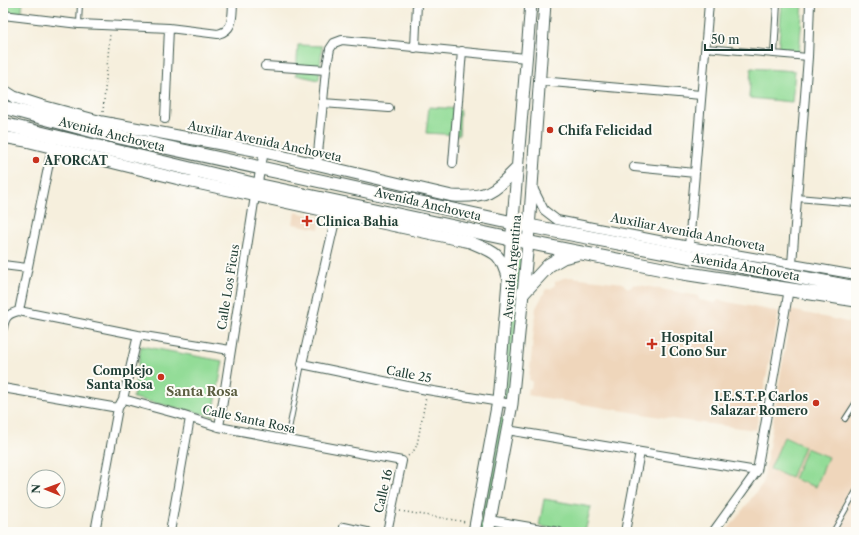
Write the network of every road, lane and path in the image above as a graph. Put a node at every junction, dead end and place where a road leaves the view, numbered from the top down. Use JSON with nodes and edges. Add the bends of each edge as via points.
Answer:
{"nodes":[{"id":1,"x":80,"y":3,"type":"edge"},
{"id":2,"x":233,"y":3,"type":"edge"},
{"id":3,"x":417,"y":3,"type":"edge"},
{"id":4,"x":531,"y":3,"type":"edge"},
{"id":5,"x":546,"y":3,"type":"edge"},
{"id":6,"x":709,"y":3,"type":"edge"},
{"id":7,"x":778,"y":3,"type":"edge"},
{"id":8,"x":810,"y":3,"type":"edge"},
{"id":9,"x":3,"y":15,"type":"edge"},
{"id":10,"x":79,"y":24,"type":"junction"},
{"id":11,"x":111,"y":24,"type":"junction"},
{"id":12,"x":169,"y":28,"type":"junction"},
{"id":13,"x":415,"y":48,"type":"junction"},
{"id":14,"x":705,"y":48,"type":"junction"},
{"id":15,"x":462,"y":51,"type":"junction"},
{"id":16,"x":774,"y":54,"type":"junction"},
{"id":17,"x":808,"y":57,"type":"junction"},
{"id":18,"x":526,"y":58,"type":"junction"},
{"id":19,"x":265,"y":66,"type":"dead end"},
{"id":20,"x":326,"y":70,"type":"junction"},
{"id":21,"x":540,"y":81,"type":"junction"},
{"id":22,"x":3,"y":90,"type":"edge"},
{"id":23,"x":701,"y":95,"type":"junction"},
{"id":24,"x":323,"y":103,"type":"junction"},
{"id":25,"x":3,"y":107,"type":"edge"},
{"id":26,"x":390,"y":108,"type":"dead end"},
{"id":27,"x":165,"y":119,"type":"dead end"},
{"id":28,"x":102,"y":122,"type":"junction"},
{"id":29,"x":3,"y":124,"type":"edge"},
{"id":30,"x":3,"y":137,"type":"edge"},
{"id":31,"x":53,"y":142,"type":"junction"},
{"id":32,"x":264,"y":152,"type":"junction"},
{"id":33,"x":453,"y":163,"type":"dead end"},
{"id":34,"x":317,"y":164,"type":"junction"},
{"id":35,"x":634,"y":167,"type":"dead end"},
{"id":36,"x":517,"y":168,"type":"junction"},
{"id":37,"x":260,"y":169,"type":"junction"},
{"id":38,"x":695,"y":173,"type":"junction"},
{"id":39,"x":532,"y":186,"type":"junction"},
{"id":40,"x":256,"y":190,"type":"junction"},
{"id":41,"x":797,"y":198,"type":"junction"},
{"id":42,"x":856,"y":203,"type":"edge"},
{"id":43,"x":338,"y":208,"type":"junction"},
{"id":44,"x":513,"y":223,"type":"junction"},
{"id":45,"x":529,"y":226,"type":"junction"},
{"id":46,"x":512,"y":239,"type":"junction"},
{"id":47,"x":528,"y":243,"type":"junction"},
{"id":48,"x":689,"y":246,"type":"junction"},
{"id":49,"x":581,"y":253,"type":"junction"},
{"id":50,"x":792,"y":264,"type":"junction"},
{"id":51,"x":3,"y":265,"type":"edge"},
{"id":52,"x":27,"y":268,"type":"junction"},
{"id":53,"x":856,"y":275,"type":"edge"},
{"id":54,"x":508,"y":280,"type":"junction"},
{"id":55,"x":856,"y":288,"type":"edge"},
{"id":56,"x":789,"y":289,"type":"junction"},
{"id":57,"x":523,"y":293,"type":"junction"},
{"id":58,"x":856,"y":300,"type":"edge"},
{"id":59,"x":19,"y":311,"type":"junction"},
{"id":60,"x":3,"y":328,"type":"edge"},
{"id":61,"x":138,"y":335,"type":"junction"},
{"id":62,"x":230,"y":350,"type":"junction"},
{"id":63,"x":302,"y":364,"type":"junction"},
{"id":64,"x":3,"y":388,"type":"edge"},
{"id":65,"x":427,"y":390,"type":"junction"},
{"id":66,"x":123,"y":399,"type":"junction"},
{"id":67,"x":498,"y":401,"type":"junction"},
{"id":68,"x":856,"y":402,"type":"edge"},
{"id":69,"x":512,"y":404,"type":"junction"},
{"id":70,"x":118,"y":408,"type":"junction"},
{"id":71,"x":190,"y":418,"type":"junction"},
{"id":72,"x":845,"y":419,"type":"dead end"},
{"id":73,"x":219,"y":427,"type":"junction"},
{"id":74,"x":507,"y":430,"type":"junction"},
{"id":75,"x":287,"y":439,"type":"junction"},
{"id":76,"x":640,"y":452,"type":"junction"},
{"id":77,"x":402,"y":461,"type":"junction"},
{"id":78,"x":757,"y":471,"type":"junction"},
{"id":79,"x":856,"y":491,"type":"edge"},
{"id":80,"x":391,"y":509,"type":"junction"},
{"id":81,"x":490,"y":520,"type":"junction"},
{"id":82,"x":344,"y":527,"type":"dead end"},
{"id":83,"x":475,"y":528,"type":"edge"},
{"id":84,"x":95,"y":532,"type":"edge"},
{"id":85,"x":170,"y":532,"type":"edge"},
{"id":86,"x":367,"y":532,"type":"edge"},
{"id":87,"x":387,"y":532,"type":"edge"},
{"id":88,"x":488,"y":532,"type":"edge"},
{"id":89,"x":559,"y":532,"type":"edge"},
{"id":90,"x":625,"y":532,"type":"edge"},
{"id":91,"x":713,"y":532,"type":"edge"},
{"id":92,"x":833,"y":532,"type":"edge"}],
"edges":[{"from":1,"to":10,"type":"lane"},
{"from":2,"to":12,"type":"street","via":[[230,27],[225,32],[210,34]]},
{"from":3,"to":13,"type":"street"},
{"from":4,"to":18,"type":"main road","name":"Avenida Argentina"},
{"from":5,"to":21,"type":"main road","name":"Avenida Argentina"},
{"from":6,"to":14,"type":"street"},
{"from":7,"to":16,"type":"street"},
{"from":8,"to":17,"type":"street"},
{"from":9,"to":10,"type":"street"},
{"from":10,"to":11,"type":"street"},
{"from":11,"to":12,"type":"street"},
{"from":11,"to":28,"type":"path"},
{"from":12,"to":27,"type":"street"},
{"from":13,"to":15,"type":"street"},
{"from":13,"to":20,"type":"street","via":[[342,40],[334,43],[330,49]]},
{"from":14,"to":16,"type":"street"},
{"from":14,"to":23,"type":"street"},
{"from":15,"to":18,"type":"street"},
{"from":15,"to":33,"type":"street"},
{"from":16,"to":17,"type":"street"},
{"from":17,"to":41,"type":"street"},
{"from":18,"to":36,"type":"main road","name":"Avenida Argentina"},
{"from":19,"to":20,"type":"street"},
{"from":20,"to":24,"type":"street"},
{"from":21,"to":23,"type":"street"},
{"from":21,"to":39,"type":"main road","name":"Avenida Argentina"},
{"from":22,"to":28,"type":"main road","name":"Auxiliar Avenida Anchoveta","via":[[14,97]]},
{"from":23,"to":38,"type":"street"},
{"from":24,"to":26,"type":"street"},
{"from":24,"to":34,"type":"street"},
{"from":25,"to":37,"type":"main road","name":"Avenida Anchoveta","via":[[101,133]]},
{"from":28,"to":32,"type":"main road","name":"Auxiliar Avenida Anchoveta"},
{"from":29,"to":31,"type":"main road","name":"Avenida Anchoveta"},
{"from":30,"to":31,"type":"main road"},
{"from":31,"to":40,"type":"main road","name":"Avenida Anchoveta"},
{"from":31,"to":52,"type":"street"},
{"from":32,"to":34,"type":"main road","name":"Auxiliar Avenida Anchoveta"},
{"from":32,"to":37,"type":"street","name":"Calle Los Ficus"},
{"from":34,"to":36,"type":"main road","name":"Auxiliar Avenida Anchoveta","via":[[452,196],[471,197],[495,189]]},
{"from":35,"to":38,"type":"street"},
{"from":36,"to":44,"type":"main road","name":"Avenida Argentina"},
{"from":37,"to":40,"type":"street","name":"Calle Los Ficus"},
{"from":37,"to":44,"type":"main road","name":"Avenida Anchoveta","via":[[336,183]]},
{"from":38,"to":48,"type":"street"},
{"from":39,"to":45,"type":"main road","name":"Avenida Argentina"},
{"from":39,"to":48,"type":"street","name":"Auxiliar Avenida Anchoveta","via":[[544,210],[557,220]]},
{"from":40,"to":43,"type":"main road","name":"Avenida Anchoveta"},
{"from":40,"to":62,"type":"street","name":"Calle Los Ficus"},
{"from":41,"to":42,"type":"street"},
{"from":41,"to":50,"type":"street"},
{"from":43,"to":46,"type":"main road","name":"Avenida Anchoveta"},
{"from":43,"to":54,"type":"main road","via":[[470,242],[495,253],[504,264]]},
{"from":43,"to":63,"type":"street"},
{"from":44,"to":45,"type":"main road","name":"Avenida Anchoveta"},
{"from":44,"to":46,"type":"main road","name":"Avenida Argentina"},
{"from":45,"to":47,"type":"main road","name":"Avenida Argentina"},
{"from":45,"to":55,"type":"main road","name":"Avenida Anchoveta"},
{"from":46,"to":47,"type":"main road","name":"Avenida Anchoveta"},
{"from":46,"to":54,"type":"main road","name":"Avenida Argentina"},
{"from":47,"to":49,"type":"main road","name":"Avenida Anchoveta"},
{"from":47,"to":57,"type":"main road","name":"Avenida Argentina"},
{"from":48,"to":50,"type":"street","name":"Auxiliar Avenida Anchoveta"},
{"from":49,"to":56,"type":"main road","name":"Avenida Anchoveta","via":[[683,273]]},
{"from":49,"to":57,"type":"main road","via":[[563,256],[549,265]]},
{"from":50,"to":53,"type":"street","name":"Auxiliar Avenida Anchoveta"},
{"from":51,"to":52,"type":"street"},
{"from":52,"to":59,"type":"street"},
{"from":54,"to":67,"type":"main road","name":"Avenida Argentina"},
{"from":56,"to":58,"type":"main road","name":"Avenida Anchoveta"},
{"from":56,"to":78,"type":"street"},
{"from":57,"to":69,"type":"main road","name":"Avenida Argentina"},
{"from":59,"to":60,"type":"street","via":[[6,317]]},
{"from":59,"to":61,"type":"street"},
{"from":61,"to":62,"type":"street"},
{"from":61,"to":66,"type":"street"},
{"from":62,"to":73,"type":"street","name":"Calle Los Ficus"},
{"from":63,"to":65,"type":"street","name":"Calle 25"},
{"from":63,"to":75,"type":"lane"},
{"from":64,"to":70,"type":"street"},
{"from":65,"to":67,"type":"street","name":"Calle 25"},
{"from":65,"to":77,"type":"path","name":"Calle 16","via":[[417,445]]},
{"from":66,"to":70,"type":"street"},
{"from":66,"to":71,"type":"street","name":"Calle Santa Rosa"},
{"from":67,"to":69,"type":"street","name":"Calle 25"},
{"from":67,"to":83,"type":"main road","name":"Avenida Argentina"},
{"from":68,"to":72,"type":"lane"},
{"from":69,"to":74,"type":"main road","name":"Avenida Argentina"},
{"from":70,"to":84,"type":"street"},
{"from":71,"to":73,"type":"street","name":"Calle Santa Rosa"},
{"from":71,"to":85,"type":"street"},
{"from":73,"to":75,"type":"street","name":"Calle Santa Rosa"},
{"from":74,"to":76,"type":"street"},
{"from":74,"to":81,"type":"main road","name":"Avenida Argentina"},
{"from":75,"to":77,"type":"street","name":"Calle Santa Rosa"},
{"from":76,"to":78,"type":"street"},
{"from":76,"to":90,"type":"street"},
{"from":77,"to":80,"type":"street","name":"Calle 16"},
{"from":78,"to":91,"type":"street"},
{"from":79,"to":92,"type":"lane"},
{"from":80,"to":83,"type":"path"},
{"from":80,"to":87,"type":"street","name":"Calle 16"},
{"from":81,"to":88,"type":"main road","name":"Avenida Argentina"},
{"from":81,"to":89,"type":"street"},
{"from":82,"to":86,"type":"street"}]}
